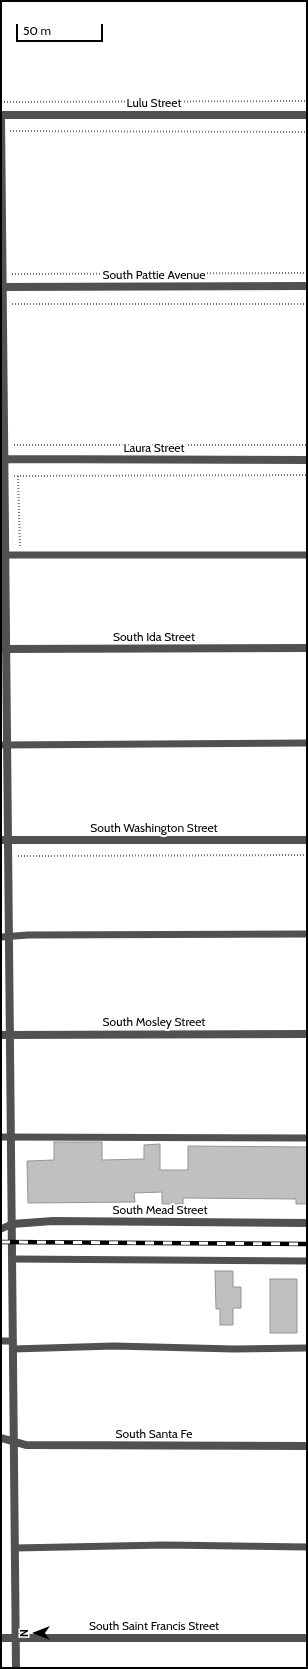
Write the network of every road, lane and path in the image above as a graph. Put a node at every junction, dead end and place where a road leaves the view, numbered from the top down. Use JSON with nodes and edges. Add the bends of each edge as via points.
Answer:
{"nodes":[{"id":1,"x":307,"y":100,"type":"edge"},
{"id":2,"x":1,"y":102,"type":"edge"},
{"id":3,"x":307,"y":115,"type":"edge"},
{"id":4,"x":1,"y":116,"type":"edge"},
{"id":5,"x":1,"y":131,"type":"edge"},
{"id":6,"x":307,"y":132,"type":"edge"},
{"id":7,"x":307,"y":273,"type":"edge"},
{"id":8,"x":3,"y":274,"type":"junction"},
{"id":9,"x":307,"y":286,"type":"edge"},
{"id":10,"x":2,"y":287,"type":"edge"},
{"id":11,"x":3,"y":303,"type":"junction"},
{"id":12,"x":307,"y":304,"type":"edge"},
{"id":13,"x":5,"y":445,"type":"junction"},
{"id":14,"x":307,"y":445,"type":"edge"},
{"id":15,"x":3,"y":459,"type":"edge"},
{"id":16,"x":307,"y":460,"type":"edge"},
{"id":17,"x":307,"y":475,"type":"edge"},
{"id":18,"x":5,"y":476,"type":"junction"},
{"id":19,"x":18,"y":476,"type":"junction"},
{"id":20,"x":6,"y":555,"type":"junction"},
{"id":21,"x":20,"y":555,"type":"junction"},
{"id":22,"x":307,"y":555,"type":"edge"},
{"id":23,"x":307,"y":648,"type":"edge"},
{"id":24,"x":4,"y":649,"type":"edge"},
{"id":25,"x":307,"y":743,"type":"edge"},
{"id":26,"x":4,"y":746,"type":"edge"},
{"id":27,"x":5,"y":840,"type":"edge"},
{"id":28,"x":307,"y":840,"type":"edge"},
{"id":29,"x":307,"y":855,"type":"edge"},
{"id":30,"x":9,"y":856,"type":"junction"},
{"id":31,"x":307,"y":934,"type":"edge"},
{"id":32,"x":5,"y":937,"type":"edge"},
{"id":33,"x":307,"y":1034,"type":"edge"},
{"id":34,"x":1,"y":1035,"type":"edge"},
{"id":35,"x":10,"y":1035,"type":"junction"},
{"id":36,"x":1,"y":1137,"type":"edge"},
{"id":37,"x":11,"y":1137,"type":"junction"},
{"id":38,"x":307,"y":1138,"type":"edge"},
{"id":39,"x":307,"y":1223,"type":"edge"},
{"id":40,"x":12,"y":1224,"type":"junction"},
{"id":41,"x":1,"y":1229,"type":"edge"},
{"id":42,"x":12,"y":1259,"type":"junction"},
{"id":43,"x":307,"y":1261,"type":"edge"},
{"id":44,"x":1,"y":1341,"type":"edge"},
{"id":45,"x":13,"y":1345,"type":"junction"},
{"id":46,"x":307,"y":1348,"type":"edge"},
{"id":47,"x":1,"y":1438,"type":"edge"},
{"id":48,"x":14,"y":1442,"type":"junction"},
{"id":49,"x":307,"y":1446,"type":"edge"},
{"id":50,"x":307,"y":1547,"type":"edge"},
{"id":51,"x":15,"y":1548,"type":"junction"},
{"id":52,"x":1,"y":1638,"type":"edge"},
{"id":53,"x":16,"y":1638,"type":"junction"},
{"id":54,"x":307,"y":1638,"type":"edge"},
{"id":55,"x":16,"y":1668,"type":"edge"}],
"edges":[{"from":1,"to":2,"type":"path"},
{"from":3,"to":4,"type":"street","name":"Lulu Street"},
{"from":4,"to":5,"type":"street"},
{"from":5,"to":6,"type":"path"},
{"from":5,"to":8,"type":"street"},
{"from":7,"to":8,"type":"path"},
{"from":8,"to":10,"type":"street"},
{"from":9,"to":10,"type":"street","name":"South Pattie Avenue"},
{"from":10,"to":11,"type":"street"},
{"from":11,"to":12,"type":"path"},
{"from":11,"to":13,"type":"street"},
{"from":13,"to":14,"type":"path"},
{"from":13,"to":15,"type":"street"},
{"from":15,"to":16,"type":"street","name":"Laura Street"},
{"from":15,"to":18,"type":"street"},
{"from":17,"to":19,"type":"path"},
{"from":18,"to":19,"type":"path"},
{"from":18,"to":20,"type":"street"},
{"from":19,"to":21,"type":"path"},
{"from":20,"to":21,"type":"lane"},
{"from":20,"to":24,"type":"street"},
{"from":21,"to":22,"type":"lane"},
{"from":23,"to":24,"type":"street","name":"South Ida Street"},
{"from":24,"to":26,"type":"street"},
{"from":25,"to":26,"type":"lane"},
{"from":26,"to":27,"type":"street"},
{"from":27,"to":28,"type":"street","name":"South Washington Street"},
{"from":27,"to":30,"type":"street"},
{"from":29,"to":30,"type":"path"},
{"from":30,"to":32,"type":"street"},
{"from":31,"to":32,"type":"lane"},
{"from":32,"to":35,"type":"street"},
{"from":33,"to":35,"type":"street","name":"South Mosley Street"},
{"from":34,"to":35,"type":"street","name":"South Mosley Street"},
{"from":35,"to":37,"type":"street"},
{"from":36,"to":37,"type":"lane"},
{"from":37,"to":38,"type":"lane"},
{"from":37,"to":40,"type":"street"},
{"from":39,"to":40,"type":"street","name":"South Mead Street"},
{"from":40,"to":41,"type":"lane"},
{"from":40,"to":42,"type":"street"},
{"from":42,"to":43,"type":"lane"},
{"from":42,"to":45,"type":"street"},
{"from":44,"to":45,"type":"lane"},
{"from":45,"to":46,"type":"lane"},
{"from":45,"to":48,"type":"street"},
{"from":47,"to":48,"type":"street","name":"South Santa Fe"},
{"from":48,"to":49,"type":"street","name":"South Santa Fe","via":[[26,1445]]},
{"from":48,"to":51,"type":"street"},
{"from":50,"to":51,"type":"lane"},
{"from":51,"to":53,"type":"street"},
{"from":52,"to":53,"type":"street","name":"South Saint Francis Street"},
{"from":53,"to":54,"type":"street","name":"South Saint Francis Street"},
{"from":53,"to":55,"type":"street"}]}
